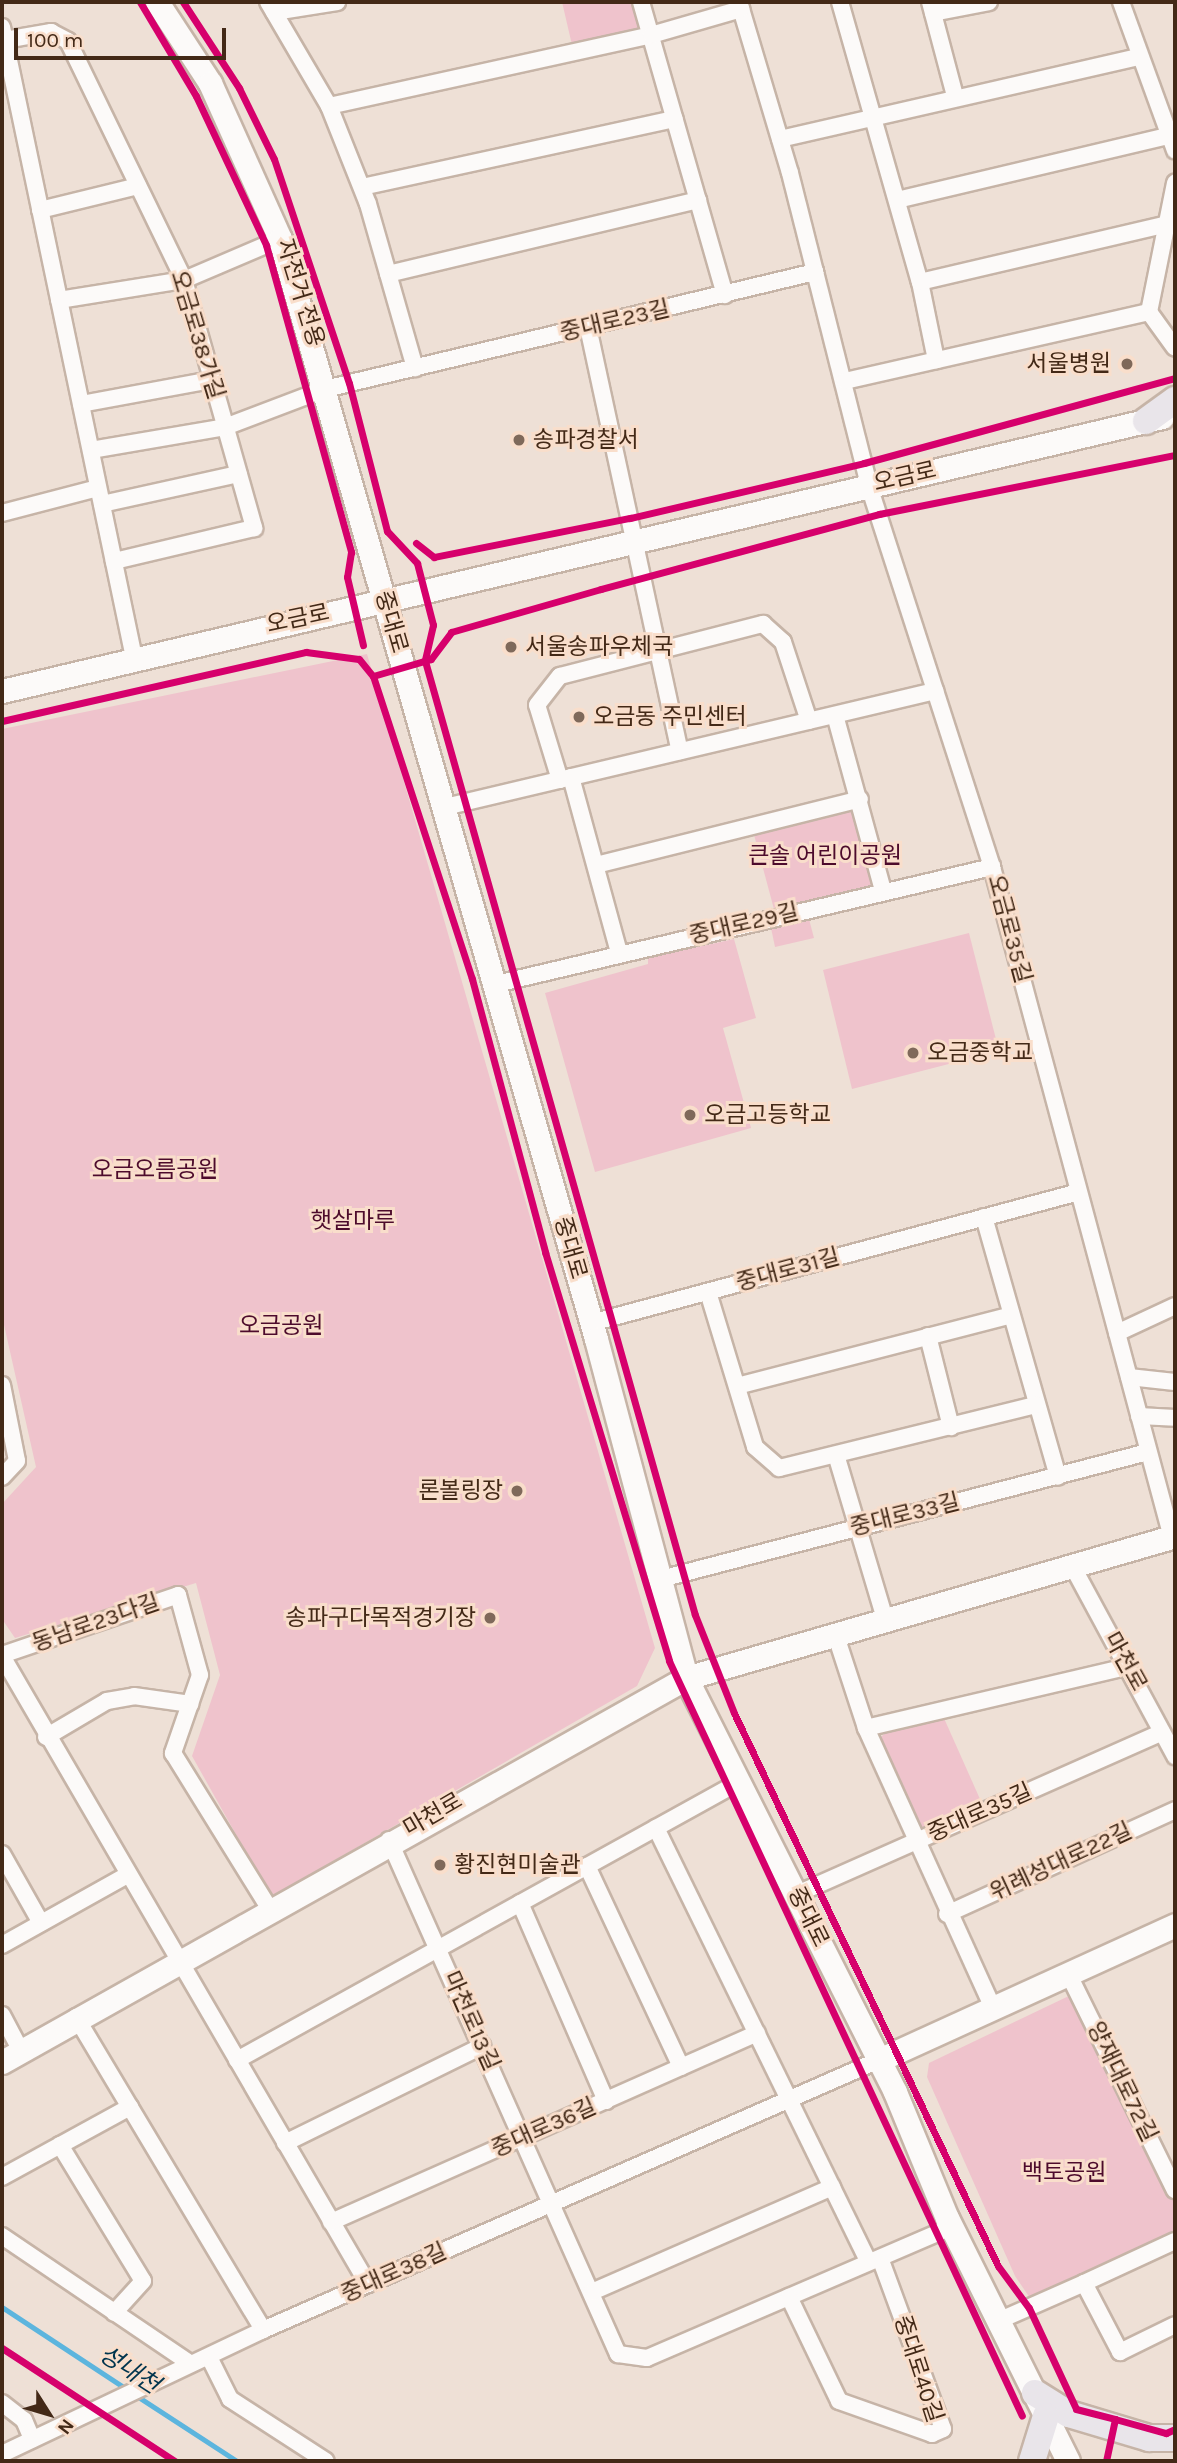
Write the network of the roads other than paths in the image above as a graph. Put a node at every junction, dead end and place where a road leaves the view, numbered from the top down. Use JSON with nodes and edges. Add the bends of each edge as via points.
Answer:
{"nodes":[{"id":1,"x":157,"y":2,"type":"edge"},
{"id":2,"x":337,"y":2,"type":"edge"},
{"id":3,"x":641,"y":2,"type":"edge"},
{"id":4,"x":840,"y":2,"type":"edge"},
{"id":5,"x":989,"y":2,"type":"edge"},
{"id":6,"x":1121,"y":2,"type":"edge"},
{"id":7,"x":740,"y":5,"type":"edge"},
{"id":8,"x":271,"y":7,"type":"edge"},
{"id":9,"x":931,"y":7,"type":"edge"},
{"id":10,"x":3,"y":34,"type":"edge"},
{"id":11,"x":651,"y":35,"type":"junction"},
{"id":12,"x":1139,"y":57,"type":"junction"},
{"id":13,"x":955,"y":96,"type":"junction"},
{"id":14,"x":329,"y":106,"type":"junction"},
{"id":15,"x":873,"y":116,"type":"junction"},
{"id":16,"x":675,"y":119,"type":"junction"},
{"id":17,"x":780,"y":139,"type":"junction"},
{"id":18,"x":1174,"y":143,"type":"edge"},
{"id":19,"x":1175,"y":183,"type":"edge"},
{"id":20,"x":138,"y":186,"type":"junction"},
{"id":21,"x":362,"y":187,"type":"junction"},
{"id":22,"x":698,"y":200,"type":"junction"},
{"id":23,"x":897,"y":200,"type":"junction"},
{"id":24,"x":40,"y":211,"type":"junction"},
{"id":25,"x":1167,"y":224,"type":"junction"},
{"id":26,"x":280,"y":239,"type":"junction"},
{"id":27,"x":815,"y":272,"type":"junction"},
{"id":28,"x":388,"y":274,"type":"junction"},
{"id":29,"x":184,"y":280,"type":"junction"},
{"id":30,"x":920,"y":282,"type":"junction"},
{"id":31,"x":725,"y":295,"type":"junction"},
{"id":32,"x":59,"y":300,"type":"junction"},
{"id":33,"x":1149,"y":312,"type":"junction"},
{"id":34,"x":588,"y":327,"type":"junction"},
{"id":35,"x":1175,"y":348,"type":"edge"},
{"id":36,"x":936,"y":360,"type":"junction"},
{"id":37,"x":415,"y":368,"type":"junction"},
{"id":38,"x":212,"y":380,"type":"junction"},
{"id":39,"x":845,"y":381,"type":"junction"},
{"id":40,"x":325,"y":389,"type":"junction"},
{"id":41,"x":1175,"y":400,"type":"edge"},
{"id":42,"x":81,"y":404,"type":"junction"},
{"id":43,"x":1175,"y":413,"type":"edge"},
{"id":44,"x":1146,"y":421,"type":"junction"},
{"id":45,"x":1175,"y":425,"type":"edge"},
{"id":46,"x":225,"y":427,"type":"junction"},
{"id":47,"x":91,"y":450,"type":"junction"},
{"id":48,"x":239,"y":474,"type":"junction"},
{"id":49,"x":869,"y":486,"type":"junction"},
{"id":50,"x":100,"y":496,"type":"junction"},
{"id":51,"x":2,"y":513,"type":"edge"},
{"id":52,"x":635,"y":541,"type":"junction"},
{"id":53,"x":114,"y":561,"type":"junction"},
{"id":54,"x":385,"y":601,"type":"junction"},
{"id":55,"x":656,"y":649,"type":"junction"},
{"id":56,"x":134,"y":658,"type":"junction"},
{"id":57,"x":2,"y":691,"type":"edge"},
{"id":58,"x":935,"y":691,"type":"junction"},
{"id":59,"x":835,"y":715,"type":"junction"},
{"id":60,"x":809,"y":721,"type":"junction"},
{"id":61,"x":680,"y":751,"type":"junction"},
{"id":62,"x":565,"y":778,"type":"junction"},
{"id":63,"x":860,"y":799,"type":"junction"},
{"id":64,"x":445,"y":807,"type":"junction"},
{"id":65,"x":596,"y":865,"type":"junction"},
{"id":66,"x":992,"y":867,"type":"junction"},
{"id":67,"x":883,"y":890,"type":"junction"},
{"id":68,"x":619,"y":952,"type":"junction"},
{"id":69,"x":496,"y":984,"type":"junction"},
{"id":70,"x":1079,"y":1192,"type":"junction"},
{"id":71,"x":984,"y":1217,"type":"junction"},
{"id":72,"x":708,"y":1292,"type":"junction"},
{"id":73,"x":1175,"y":1306,"type":"edge"},
{"id":74,"x":1010,"y":1315,"type":"junction"},
{"id":75,"x":592,"y":1323,"type":"junction"},
{"id":76,"x":1117,"y":1333,"type":"junction"},
{"id":77,"x":928,"y":1336,"type":"junction"},
{"id":78,"x":1129,"y":1377,"type":"junction"},
{"id":79,"x":1175,"y":1382,"type":"edge"},
{"id":80,"x":2,"y":1385,"type":"edge"},
{"id":81,"x":737,"y":1387,"type":"junction"},
{"id":82,"x":1035,"y":1405,"type":"junction"},
{"id":83,"x":1139,"y":1416,"type":"junction"},
{"id":84,"x":1175,"y":1418,"type":"edge"},
{"id":85,"x":951,"y":1427,"type":"junction"},
{"id":86,"x":1149,"y":1451,"type":"junction"},
{"id":87,"x":837,"y":1458,"type":"junction"},
{"id":88,"x":2,"y":1477,"type":"edge"},
{"id":89,"x":1058,"y":1477,"type":"junction"},
{"id":90,"x":858,"y":1527,"type":"junction"},
{"id":91,"x":1174,"y":1540,"type":"edge"},
{"id":92,"x":1074,"y":1569,"type":"junction"},
{"id":93,"x":661,"y":1579,"type":"junction"},
{"id":94,"x":886,"y":1619,"type":"junction"},
{"id":95,"x":835,"y":1633,"type":"junction"},
{"id":96,"x":2,"y":1655,"type":"edge"},
{"id":97,"x":1127,"y":1667,"type":"junction"},
{"id":98,"x":686,"y":1678,"type":"junction"},
{"id":99,"x":190,"y":1704,"type":"junction"},
{"id":100,"x":866,"y":1728,"type":"junction"},
{"id":101,"x":1162,"y":1732,"type":"junction"},
{"id":102,"x":46,"y":1737,"type":"junction"},
{"id":103,"x":1175,"y":1756,"type":"edge"},
{"id":104,"x":740,"y":1782,"type":"junction"},
{"id":105,"x":1175,"y":1810,"type":"edge"},
{"id":106,"x":656,"y":1828,"type":"junction"},
{"id":107,"x":389,"y":1840,"type":"junction"},
{"id":108,"x":915,"y":1842,"type":"junction"},
{"id":109,"x":2,"y":1854,"type":"edge"},
{"id":110,"x":587,"y":1866,"type":"junction"},
{"id":111,"x":127,"y":1874,"type":"junction"},
{"id":112,"x":797,"y":1894,"type":"junction"},
{"id":113,"x":520,"y":1903,"type":"junction"},
{"id":114,"x":269,"y":1908,"type":"junction"},
{"id":115,"x":947,"y":1914,"type":"junction"},
{"id":116,"x":41,"y":1923,"type":"junction"},
{"id":117,"x":1175,"y":1925,"type":"edge"},
{"id":118,"x":2,"y":1945,"type":"edge"},
{"id":119,"x":438,"y":1949,"type":"junction"},
{"id":120,"x":179,"y":1959,"type":"junction"},
{"id":121,"x":1068,"y":1973,"type":"junction"},
{"id":122,"x":993,"y":2008,"type":"junction"},
{"id":123,"x":2,"y":2015,"type":"edge"},
{"id":124,"x":76,"y":2017,"type":"junction"},
{"id":125,"x":757,"y":2034,"type":"junction"},
{"id":126,"x":482,"y":2046,"type":"junction"},
{"id":127,"x":11,"y":2056,"type":"edge"},
{"id":128,"x":237,"y":2060,"type":"junction"},
{"id":129,"x":879,"y":2060,"type":"junction"},
{"id":130,"x":681,"y":2067,"type":"junction"},
{"id":131,"x":790,"y":2099,"type":"junction"},
{"id":132,"x":606,"y":2101,"type":"junction"},
{"id":133,"x":130,"y":2107,"type":"junction"},
{"id":134,"x":524,"y":2137,"type":"junction"},
{"id":135,"x":285,"y":2143,"type":"junction"},
{"id":136,"x":60,"y":2145,"type":"junction"},
{"id":137,"x":2,"y":2177,"type":"edge"},
{"id":138,"x":832,"y":2187,"type":"junction"},
{"id":139,"x":1175,"y":2190,"type":"edge"},
{"id":140,"x":553,"y":2203,"type":"junction"},
{"id":141,"x":331,"y":2222,"type":"junction"},
{"id":142,"x":951,"y":2227,"type":"junction"},
{"id":143,"x":2,"y":2236,"type":"edge"},
{"id":144,"x":1175,"y":2241,"type":"edge"},
{"id":145,"x":875,"y":2260,"type":"junction"},
{"id":146,"x":1084,"y":2283,"type":"junction"},
{"id":147,"x":368,"y":2284,"type":"junction"},
{"id":148,"x":592,"y":2292,"type":"junction"},
{"id":149,"x":789,"y":2297,"type":"junction"},
{"id":150,"x":114,"y":2313,"type":"junction"},
{"id":151,"x":998,"y":2321,"type":"junction"},
{"id":152,"x":1175,"y":2325,"type":"edge"},
{"id":153,"x":263,"y":2330,"type":"junction"},
{"id":154,"x":209,"y":2357,"type":"junction"},
{"id":155,"x":188,"y":2366,"type":"junction"},
{"id":156,"x":2,"y":2403,"type":"edge"},
{"id":157,"x":1040,"y":2404,"type":"junction"},
{"id":158,"x":1175,"y":2438,"type":"edge"},
{"id":159,"x":32,"y":2439,"type":"junction"},
{"id":160,"x":2,"y":2454,"type":"edge"},
{"id":161,"x":326,"y":2461,"type":"edge"},
{"id":162,"x":1032,"y":2461,"type":"edge"},
{"id":163,"x":1068,"y":2461,"type":"edge"}],
"edges":[{"from":1,"to":26,"type":"main road","name":"중대로","via":[[210,83]]},
{"from":2,"to":8,"type":"street"},
{"from":3,"to":11,"type":"street"},
{"from":4,"to":15,"type":"street"},
{"from":5,"to":9,"type":"street"},
{"from":6,"to":12,"type":"street"},
{"from":7,"to":11,"type":"street"},
{"from":7,"to":17,"type":"street","name":"오금로35길"},
{"from":8,"to":14,"type":"street"},
{"from":9,"to":13,"type":"street"},
{"from":10,"to":20,"type":"street","name":"오금로38가길","via":[[51,32],[68,41]]},
{"from":10,"to":24,"type":"street"},
{"from":11,"to":14,"type":"street"},
{"from":11,"to":16,"type":"street"},
{"from":12,"to":13,"type":"street"},
{"from":12,"to":18,"type":"street"},
{"from":13,"to":15,"type":"street"},
{"from":14,"to":21,"type":"street"},
{"from":15,"to":17,"type":"street"},
{"from":15,"to":23,"type":"street"},
{"from":16,"to":21,"type":"street"},
{"from":16,"to":22,"type":"street"},
{"from":17,"to":27,"type":"street","name":"오금로35길"},
{"from":18,"to":23,"type":"street"},
{"from":19,"to":25,"type":"street"},
{"from":20,"to":24,"type":"street"},
{"from":20,"to":29,"type":"street","name":"오금로38가길"},
{"from":21,"to":28,"type":"street"},
{"from":22,"to":28,"type":"street"},
{"from":22,"to":31,"type":"street"},
{"from":23,"to":30,"type":"street"},
{"from":24,"to":32,"type":"street"},
{"from":25,"to":30,"type":"street"},
{"from":25,"to":33,"type":"street"},
{"from":26,"to":29,"type":"street"},
{"from":26,"to":40,"type":"main road","name":"중대로"},
{"from":27,"to":31,"type":"street","name":"중대로23길"},
{"from":27,"to":39,"type":"street","name":"오금로35길"},
{"from":28,"to":37,"type":"street"},
{"from":29,"to":32,"type":"street"},
{"from":29,"to":38,"type":"street","name":"오금로38가길"},
{"from":30,"to":36,"type":"street"},
{"from":31,"to":34,"type":"street","name":"중대로23길"},
{"from":32,"to":42,"type":"street"},
{"from":33,"to":35,"type":"street"},
{"from":33,"to":36,"type":"street"},
{"from":34,"to":37,"type":"street","name":"중대로23길"},
{"from":34,"to":52,"type":"street"},
{"from":36,"to":39,"type":"street"},
{"from":37,"to":40,"type":"street","name":"중대로23길"},
{"from":38,"to":42,"type":"street"},
{"from":38,"to":46,"type":"street","name":"오금로38가길"},
{"from":39,"to":49,"type":"street","name":"오금로35길"},
{"from":40,"to":46,"type":"street","name":"중대로23길"},
{"from":40,"to":54,"type":"main road","name":"중대로"},
{"from":41,"to":44,"type":"main road"},
{"from":42,"to":47,"type":"street"},
{"from":43,"to":44,"type":"main road","name":"오금로"},
{"from":44,"to":45,"type":"main road"},
{"from":44,"to":49,"type":"main road","name":"오금로"},
{"from":46,"to":47,"type":"street","name":"중대로23길"},
{"from":46,"to":48,"type":"street","name":"오금로38가길"},
{"from":47,"to":50,"type":"street"},
{"from":48,"to":50,"type":"street"},
{"from":48,"to":53,"type":"street","name":"오금로38가길","via":[[254,528]]},
{"from":49,"to":52,"type":"main road","name":"오금로"},
{"from":49,"to":58,"type":"street","name":"오금로35길"},
{"from":50,"to":51,"type":"street"},
{"from":50,"to":53,"type":"street"},
{"from":52,"to":54,"type":"main road","name":"오금로"},
{"from":52,"to":55,"type":"street"},
{"from":53,"to":56,"type":"street"},
{"from":54,"to":56,"type":"main road","name":"오금로"},
{"from":54,"to":64,"type":"main road","name":"중대로"},
{"from":55,"to":60,"type":"street","via":[[763,624],[783,642]]},
{"from":55,"to":61,"type":"street"},
{"from":55,"to":62,"type":"street","via":[[560,676],[545,691],[537,705]]},
{"from":56,"to":57,"type":"main road","name":"오금로"},
{"from":58,"to":59,"type":"street"},
{"from":58,"to":66,"type":"street","name":"오금로35길"},
{"from":59,"to":60,"type":"street"},
{"from":59,"to":63,"type":"street"},
{"from":60,"to":61,"type":"street"},
{"from":61,"to":62,"type":"street"},
{"from":62,"to":64,"type":"street"},
{"from":62,"to":65,"type":"street"},
{"from":63,"to":65,"type":"street"},
{"from":63,"to":67,"type":"street"},
{"from":64,"to":69,"type":"main road","name":"중대로"},
{"from":65,"to":68,"type":"street"},
{"from":66,"to":67,"type":"street","name":"중대로29길"},
{"from":66,"to":70,"type":"street","name":"오금로35길"},
{"from":67,"to":68,"type":"street","name":"중대로29길"},
{"from":68,"to":69,"type":"street","name":"중대로29길"},
{"from":69,"to":75,"type":"main road","name":"중대로"},
{"from":70,"to":71,"type":"street","name":"중대로31길"},
{"from":70,"to":76,"type":"street","name":"오금로35길"},
{"from":71,"to":72,"type":"street","name":"중대로31길"},
{"from":71,"to":74,"type":"street"},
{"from":72,"to":75,"type":"street","name":"중대로31길"},
{"from":72,"to":81,"type":"street"},
{"from":73,"to":76,"type":"street"},
{"from":74,"to":77,"type":"street"},
{"from":74,"to":82,"type":"street"},
{"from":75,"to":93,"type":"main road","name":"중대로"},
{"from":76,"to":78,"type":"street","name":"오금로35길"},
{"from":77,"to":81,"type":"street"},
{"from":77,"to":85,"type":"street"},
{"from":78,"to":79,"type":"street"},
{"from":78,"to":83,"type":"street","name":"오금로35길"},
{"from":80,"to":88,"type":"street","via":[[17,1461]]},
{"from":81,"to":87,"type":"street","via":[[755,1447],[767,1461],[797,1468]]},
{"from":82,"to":85,"type":"street"},
{"from":82,"to":89,"type":"street"},
{"from":83,"to":84,"type":"street"},
{"from":83,"to":86,"type":"street","name":"오금로35길"},
{"from":85,"to":87,"type":"street"},
{"from":86,"to":89,"type":"street","name":"중대로33길"},
{"from":86,"to":91,"type":"street","name":"오금로35길"},
{"from":87,"to":90,"type":"street"},
{"from":89,"to":90,"type":"street","name":"중대로33길"},
{"from":90,"to":93,"type":"street","name":"중대로33길"},
{"from":90,"to":94,"type":"street"},
{"from":91,"to":92,"type":"main road","name":"마천로"},
{"from":92,"to":94,"type":"main road","name":"마천로"},
{"from":92,"to":97,"type":"street","name":"마천로"},
{"from":93,"to":98,"type":"main road","name":"중대로"},
{"from":94,"to":95,"type":"main road","name":"마천로"},
{"from":95,"to":98,"type":"main road","name":"마천로"},
{"from":95,"to":100,"type":"street"},
{"from":96,"to":99,"type":"street","name":"동남로23다길","via":[[178,1595],[200,1675]]},
{"from":96,"to":102,"type":"street"},
{"from":97,"to":100,"type":"street"},
{"from":97,"to":101,"type":"street","name":"마천로"},
{"from":98,"to":104,"type":"main road","name":"중대로"},
{"from":98,"to":107,"type":"main road","name":"마천로"},
{"from":99,"to":102,"type":"street","via":[[134,1696],[107,1701]]},
{"from":99,"to":114,"type":"street","name":"동남로23다길","via":[[173,1753]]},
{"from":100,"to":108,"type":"street"},
{"from":101,"to":103,"type":"street","name":"마천로"},
{"from":101,"to":108,"type":"street","name":"중대로35길"},
{"from":102,"to":111,"type":"street"},
{"from":104,"to":106,"type":"street"},
{"from":104,"to":112,"type":"main road","name":"중대로"},
{"from":105,"to":115,"type":"street","name":"위례성대로22길"},
{"from":106,"to":110,"type":"street"},
{"from":106,"to":125,"type":"street"},
{"from":107,"to":114,"type":"main road","name":"마천로"},
{"from":107,"to":119,"type":"street","name":"마천로13길"},
{"from":108,"to":112,"type":"street","name":"중대로35길"},
{"from":108,"to":115,"type":"street"},
{"from":109,"to":116,"type":"street"},
{"from":110,"to":113,"type":"street"},
{"from":110,"to":130,"type":"street"},
{"from":111,"to":116,"type":"street"},
{"from":111,"to":120,"type":"street"},
{"from":112,"to":129,"type":"main road","name":"중대로"},
{"from":113,"to":119,"type":"street"},
{"from":113,"to":132,"type":"street"},
{"from":114,"to":120,"type":"main road","name":"마천로"},
{"from":115,"to":122,"type":"street"},
{"from":116,"to":118,"type":"street"},
{"from":117,"to":121,"type":"main road"},
{"from":119,"to":126,"type":"street","name":"마천로13길"},
{"from":119,"to":128,"type":"street"},
{"from":120,"to":124,"type":"main road","name":"마천로"},
{"from":120,"to":128,"type":"street"},
{"from":121,"to":122,"type":"main road"},
{"from":121,"to":139,"type":"street","name":"양재대로72길"},
{"from":122,"to":129,"type":"main road"},
{"from":123,"to":127,"type":"street"},
{"from":124,"to":127,"type":"main road","name":"마천로"},
{"from":124,"to":133,"type":"street"},
{"from":125,"to":130,"type":"street","name":"중대로36길"},
{"from":125,"to":131,"type":"street"},
{"from":126,"to":134,"type":"street","name":"마천로13길"},
{"from":126,"to":135,"type":"street"},
{"from":128,"to":135,"type":"street"},
{"from":129,"to":131,"type":"street","name":"중대로38길"},
{"from":129,"to":142,"type":"main road","name":"중대로"},
{"from":130,"to":132,"type":"street","name":"중대로36길"},
{"from":131,"to":138,"type":"street"},
{"from":131,"to":140,"type":"street","name":"중대로38길"},
{"from":132,"to":134,"type":"street","name":"중대로36길"},
{"from":133,"to":136,"type":"street"},
{"from":133,"to":153,"type":"street"},
{"from":134,"to":140,"type":"street","name":"마천로13길"},
{"from":134,"to":141,"type":"street","name":"중대로36길"},
{"from":135,"to":141,"type":"street"},
{"from":136,"to":137,"type":"street"},
{"from":136,"to":150,"type":"street","via":[[143,2281]]},
{"from":138,"to":145,"type":"street"},
{"from":138,"to":148,"type":"street"},
{"from":140,"to":147,"type":"street","name":"중대로38길"},
{"from":140,"to":148,"type":"street"},
{"from":141,"to":147,"type":"street"},
{"from":142,"to":145,"type":"street"},
{"from":142,"to":151,"type":"main road","name":"중대로"},
{"from":143,"to":150,"type":"street"},
{"from":144,"to":146,"type":"street"},
{"from":145,"to":149,"type":"street"},
{"from":145,"to":149,"type":"street","name":"중대로40길","via":[[943,2429],[932,2434],[839,2401]]},
{"from":146,"to":151,"type":"street"},
{"from":146,"to":152,"type":"street","via":[[1120,2351]]},
{"from":147,"to":153,"type":"street","name":"중대로38길"},
{"from":148,"to":149,"type":"street","via":[[618,2354],[648,2358]]},
{"from":150,"to":155,"type":"street"},
{"from":151,"to":157,"type":"main road","name":"중대로"},
{"from":153,"to":154,"type":"street","name":"중대로38길"},
{"from":154,"to":155,"type":"street","name":"중대로38길"},
{"from":154,"to":161,"type":"street","via":[[230,2399]]},
{"from":155,"to":159,"type":"street","name":"중대로38길"},
{"from":156,"to":159,"type":"street","via":[[24,2420]]},
{"from":157,"to":158,"type":"main road","via":[[1149,2438]]},
{"from":157,"to":162,"type":"main road"},
{"from":157,"to":163,"type":"main road","name":"중대로"},
{"from":159,"to":160,"type":"street","name":"중대로38길"}]}
